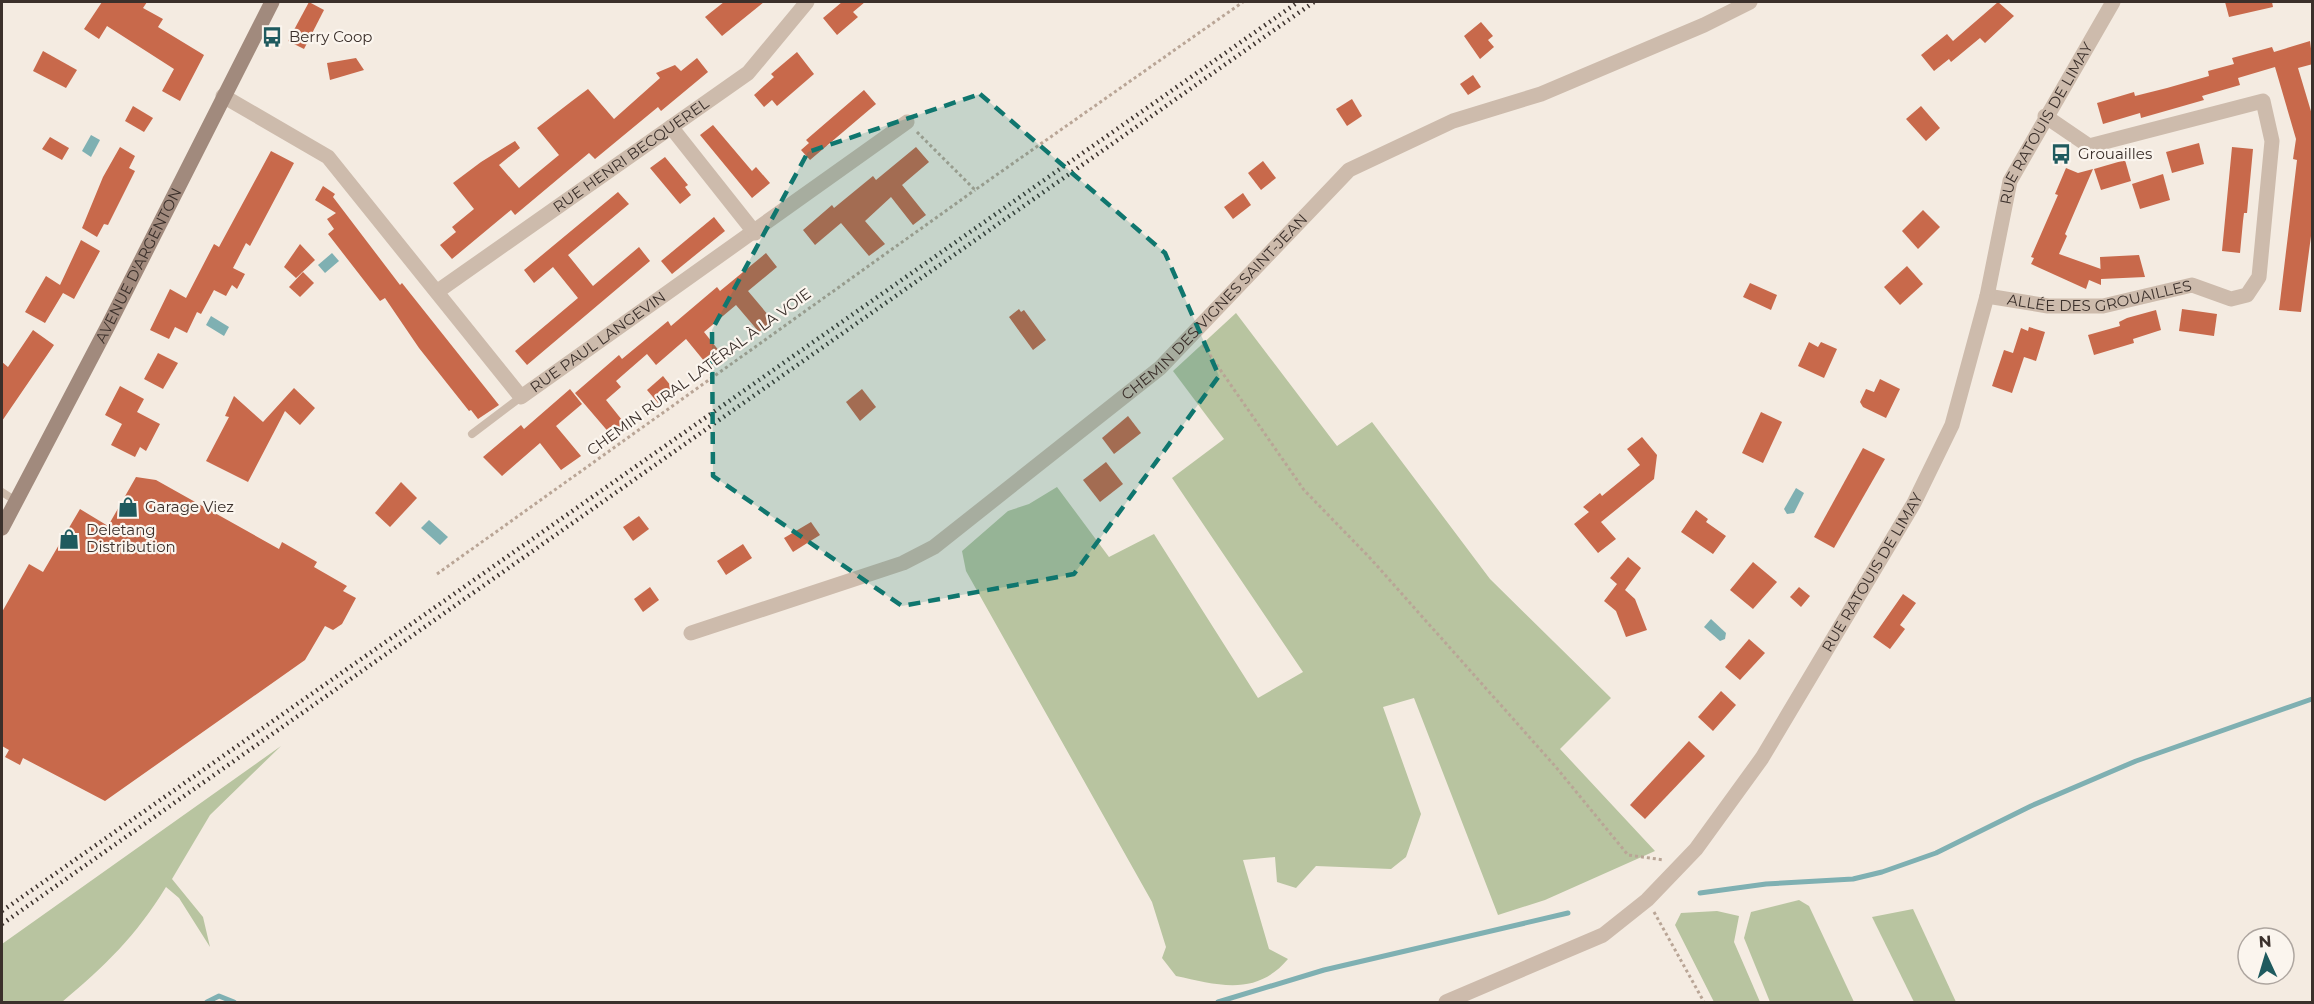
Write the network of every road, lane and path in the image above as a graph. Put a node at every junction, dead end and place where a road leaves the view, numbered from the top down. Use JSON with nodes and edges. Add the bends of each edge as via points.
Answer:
{"nodes":[{"id":1,"x":273,"y":2,"type":"edge"},
{"id":2,"x":807,"y":2,"type":"edge"},
{"id":3,"x":1243,"y":2,"type":"edge"},
{"id":4,"x":1750,"y":2,"type":"edge"},
{"id":5,"x":2113,"y":2,"type":"edge"},
{"id":6,"x":224,"y":96,"type":"junction"},
{"id":7,"x":2045,"y":116,"type":"junction"},
{"id":8,"x":907,"y":122,"type":"joint"},
{"id":9,"x":671,"y":127,"type":"junction"},
{"id":10,"x":975,"y":190,"type":"junction"},
{"id":11,"x":755,"y":232,"type":"junction"},
{"id":12,"x":438,"y":291,"type":"junction"},
{"id":13,"x":1987,"y":296,"type":"junction"},
{"id":14,"x":1194,"y":332,"type":"junction"},
{"id":15,"x":521,"y":397,"type":"junction"},
{"id":16,"x":472,"y":434,"type":"dead end"},
{"id":17,"x":2,"y":492,"type":"edge"},
{"id":18,"x":16,"y":501,"type":"junction"},
{"id":19,"x":2,"y":528,"type":"edge"},
{"id":20,"x":437,"y":574,"type":"dead end"},
{"id":21,"x":691,"y":633,"type":"dead end"},
{"id":22,"x":1684,"y":862,"type":"junction"},
{"id":23,"x":1647,"y":900,"type":"junction"},
{"id":24,"x":1446,"y":1002,"type":"edge"},
{"id":25,"x":1704,"y":1002,"type":"edge"}],
"edges":[{"from":1,"to":6,"type":"main road","name":"AVENUE D'ARGENTON"},
{"from":2,"to":9,"type":"street","name":"RUE HENRI BECQUEREL","via":[[748,73]]},
{"from":3,"to":10,"type":"path","name":"CHEMIN RURAL LATÉRAL À LA VOIE"},
{"from":4,"to":14,"type":"street","name":"CHEMIN DES VIGNES SAINT-JEAN","via":[[1541,94],[1453,122],[1349,170]]},
{"from":5,"to":7,"type":"street","name":"RUE RATOUIS DE LIMAY"},
{"from":6,"to":12,"type":"street","name":"RUE PAUL LANGEVIN","via":[[328,157]]},
{"from":6,"to":18,"type":"main road","name":"AVENUE D'ARGENTON"},
{"from":7,"to":13,"type":"street","name":"RUE RATOUIS DE LIMAY","via":[[2010,181]]},
{"from":7,"to":13,"type":"street","name":"ALLÉE DES GROUAILLES","via":[[2089,146],[2263,101],[2272,141],[2259,277],[2247,295],[2230,299],[2192,285],[2103,306],[2048,306]]},
{"from":8,"to":10,"type":"path"},
{"from":8,"to":11,"type":"street","name":"RUE PAUL LANGEVIN"},
{"from":9,"to":11,"type":"street"},
{"from":9,"to":12,"type":"street","name":"RUE HENRI BECQUEREL"},
{"from":10,"to":20,"type":"path","name":"CHEMIN RURAL LATÉRAL À LA VOIE"},
{"from":11,"to":15,"type":"street","name":"RUE PAUL LANGEVIN"},
{"from":12,"to":15,"type":"street","name":"RUE PAUL LANGEVIN"},
{"from":13,"to":22,"type":"street","name":"RUE RATOUIS DE LIMAY","via":[[1955,418],[1914,503],[1762,758]]},
{"from":14,"to":21,"type":"street","name":"CHEMIN DES VIGNES SAINT-JEAN","via":[[1160,368],[934,547],[903,563]]},
{"from":14,"to":22,"type":"path","via":[[1304,490],[1548,757],[1628,855]]},
{"from":15,"to":16,"type":"lane"},
{"from":17,"to":18,"type":"lane"},
{"from":18,"to":19,"type":"main road","name":"AVENUE D'ARGENTON"},
{"from":22,"to":23,"type":"street","name":"RUE RATOUIS DE LIMAY"},
{"from":23,"to":24,"type":"street","name":"RUE RATOUIS DE LIMAY","via":[[1603,935]]},
{"from":23,"to":25,"type":"path"}]}
